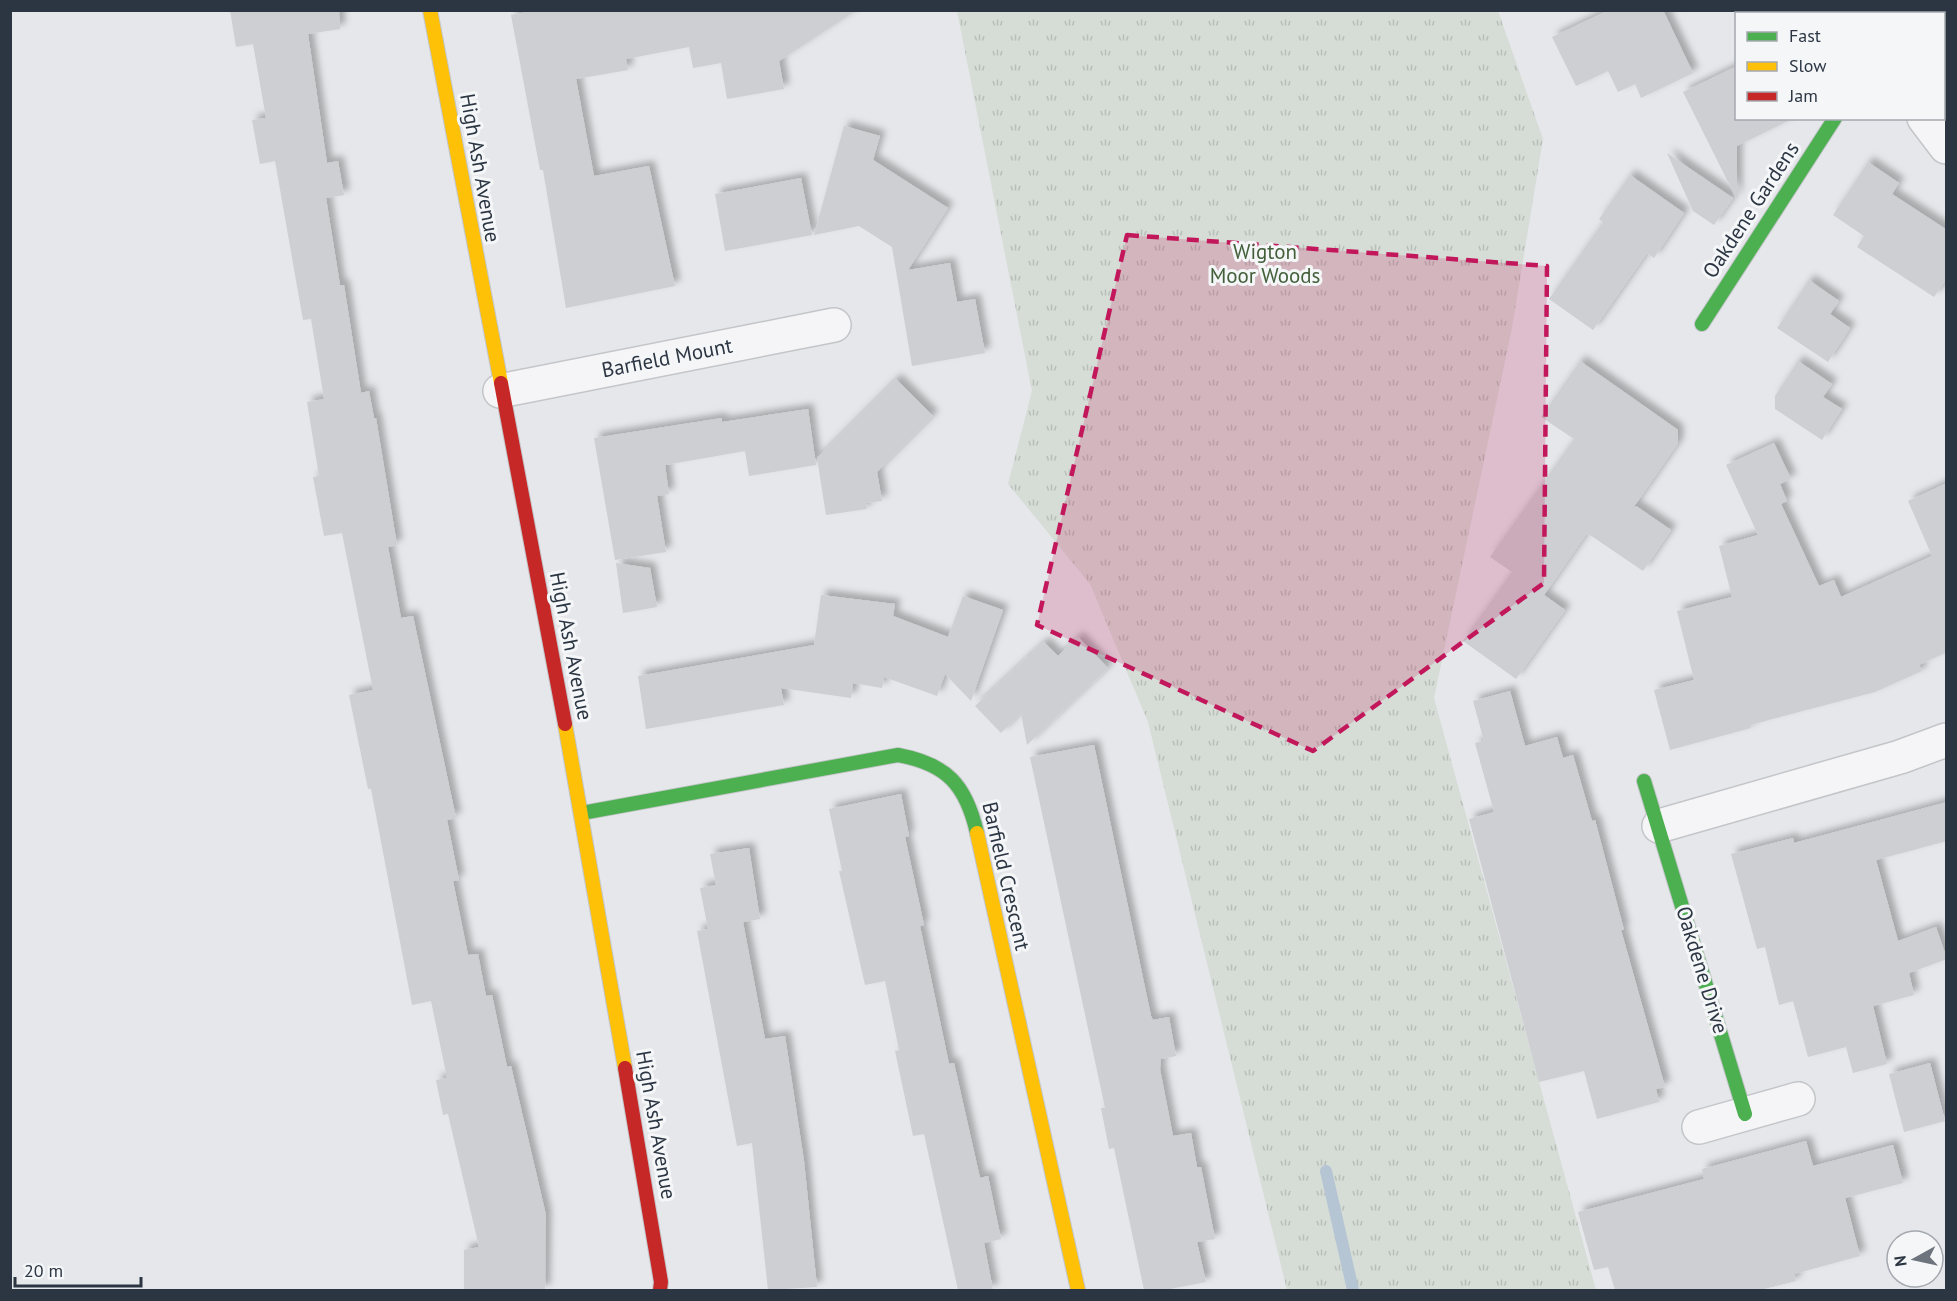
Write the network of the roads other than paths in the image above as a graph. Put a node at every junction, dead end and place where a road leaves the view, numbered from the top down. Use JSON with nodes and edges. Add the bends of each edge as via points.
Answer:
{"nodes":[{"id":1,"x":430,"y":10,"type":"edge"},
{"id":2,"x":1834,"y":120,"type":"edge"},
{"id":3,"x":1926,"y":120,"type":"edge"},
{"id":4,"x":1947,"y":147,"type":"edge"},
{"id":5,"x":1702,"y":324,"type":"dead end"},
{"id":6,"x":834,"y":325,"type":"dead end"},
{"id":7,"x":500,"y":391,"type":"junction"},
{"id":8,"x":1947,"y":740,"type":"edge"},
{"id":9,"x":1644,"y":781,"type":"dead end"},
{"id":10,"x":582,"y":813,"type":"junction"},
{"id":11,"x":1659,"y":826,"type":"junction"},
{"id":12,"x":1798,"y":1099,"type":"dead end"},
{"id":13,"x":1744,"y":1114,"type":"junction"},
{"id":14,"x":1699,"y":1127,"type":"dead end"},
{"id":15,"x":660,"y":1290,"type":"edge"},
{"id":16,"x":1078,"y":1290,"type":"edge"}],
"edges":[{"from":1,"to":7,"type":"street","name":"High Ash Avenue"},
{"from":2,"to":5,"type":"street","name":"Oakdene Gardens"},
{"from":3,"to":4,"type":"street"},
{"from":6,"to":7,"type":"street","name":"Barfield Mount"},
{"from":7,"to":10,"type":"street","name":"High Ash Avenue"},
{"from":8,"to":11,"type":"street"},
{"from":9,"to":11,"type":"street","name":"Oakdene Drive"},
{"from":10,"to":15,"type":"street","name":"High Ash Avenue"},
{"from":10,"to":16,"type":"street","name":"Barfield Crescent","via":[[898,755],[922,759],[944,770],[960,786],[971,808]]},
{"from":11,"to":13,"type":"street","name":"Oakdene Drive"},
{"from":12,"to":13,"type":"street"},
{"from":13,"to":14,"type":"street"}]}
